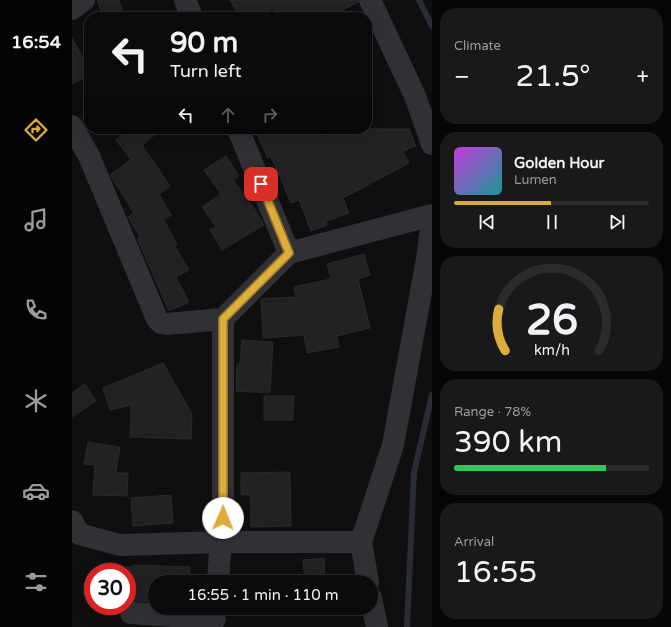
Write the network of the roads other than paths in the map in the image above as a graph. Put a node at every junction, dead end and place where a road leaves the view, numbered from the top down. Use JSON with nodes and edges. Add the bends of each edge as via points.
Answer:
{"nodes":[{"id":1,"x":84,"y":0,"type":"edge"},
{"id":2,"x":185,"y":0,"type":"edge"},
{"id":3,"x":370,"y":0,"type":"edge"},
{"id":4,"x":72,"y":9,"type":"edge"},
{"id":5,"x":190,"y":12,"type":"edge"},
{"id":6,"x":72,"y":126,"type":"edge"},
{"id":7,"x":240,"y":134,"type":"edge"},
{"id":8,"x":432,"y":144,"type":"edge"},
{"id":9,"x":432,"y":215,"type":"edge"},
{"id":10,"x":432,"y":219,"type":"edge"},
{"id":11,"x":289,"y":253,"type":"junction"},
{"id":12,"x":223,"y":319,"type":"junction"},
{"id":13,"x":72,"y":521,"type":"edge"},
{"id":14,"x":222,"y":542,"type":"junction"},
{"id":15,"x":361,"y":542,"type":"junction"},
{"id":16,"x":219,"y":575,"type":"edge"},
{"id":17,"x":367,"y":575,"type":"edge"},
{"id":18,"x":136,"y":613,"type":"edge"},
{"id":19,"x":374,"y":615,"type":"edge"},
{"id":20,"x":215,"y":618,"type":"edge"},
{"id":21,"x":376,"y":627,"type":"edge"}],
"edges":[{"from":1,"to":4,"type":"street"},
{"from":2,"to":5,"type":"street"},
{"from":3,"to":8,"type":"street","via":[[415,96]]},
{"from":6,"to":12,"type":"street","via":[[89,156],[157,319],[167,324]]},
{"from":7,"to":11,"type":"street"},
{"from":9,"to":11,"type":"street"},
{"from":10,"to":15,"type":"street","via":[[393,446]]},
{"from":11,"to":12,"type":"street"},
{"from":12,"to":14,"type":"street"},
{"from":13,"to":14,"type":"street","via":[[79,534],[120,545]]},
{"from":14,"to":15,"type":"street"},
{"from":14,"to":16,"type":"street"},
{"from":15,"to":17,"type":"street"},
{"from":18,"to":20,"type":"street"},
{"from":19,"to":21,"type":"street"}]}
